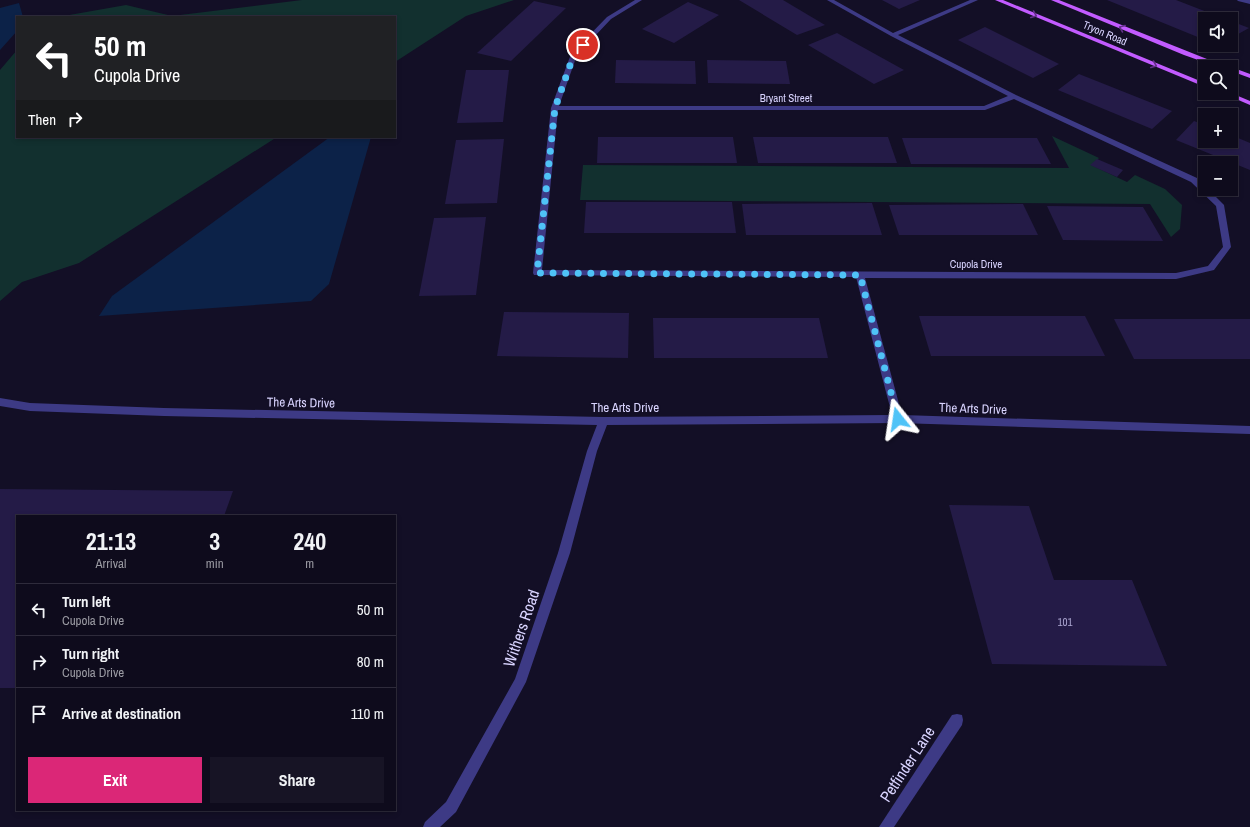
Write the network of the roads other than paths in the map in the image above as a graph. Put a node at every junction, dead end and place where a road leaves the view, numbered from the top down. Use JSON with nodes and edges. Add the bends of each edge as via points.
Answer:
{"nodes":[{"id":1,"x":639,"y":0,"type":"edge"},
{"id":2,"x":830,"y":0,"type":"edge"},
{"id":3,"x":976,"y":0,"type":"edge"},
{"id":4,"x":998,"y":0,"type":"edge"},
{"id":5,"x":1054,"y":0,"type":"edge"},
{"id":6,"x":1240,"y":0,"type":"edge"},
{"id":7,"x":1250,"y":2,"type":"edge"},
{"id":8,"x":894,"y":35,"type":"junction"},
{"id":9,"x":1204,"y":60,"type":"edge"},
{"id":10,"x":1238,"y":72,"type":"edge"},
{"id":11,"x":1250,"y":76,"type":"edge"},
{"id":12,"x":1198,"y":82,"type":"edge"},
{"id":13,"x":1014,"y":96,"type":"junction"},
{"id":14,"x":1238,"y":98,"type":"edge"},
{"id":15,"x":1250,"y":103,"type":"edge"},
{"id":16,"x":555,"y":108,"type":"junction"},
{"id":17,"x":860,"y":275,"type":"junction"},
{"id":18,"x":0,"y":402,"type":"edge"},
{"id":19,"x":898,"y":419,"type":"junction"},
{"id":20,"x":603,"y":421,"type":"junction"},
{"id":21,"x":1250,"y":430,"type":"edge"},
{"id":22,"x":957,"y":720,"type":"dead end"},
{"id":23,"x":430,"y":827,"type":"edge"},
{"id":24,"x":886,"y":827,"type":"edge"}],
"edges":[{"from":1,"to":16,"type":"street","name":"Cupola Drive","via":[[609,18],[574,54]]},
{"from":2,"to":8,"type":"street","name":"Cupola Drive"},
{"from":3,"to":8,"type":"street"},
{"from":4,"to":12,"type":"main road","name":"Tryon Road","one_way":true},
{"from":9,"to":5,"type":"main road","name":"Tryon Road","one_way":true},
{"from":6,"to":7,"type":"street"},
{"from":8,"to":13,"type":"street","name":"Cupola Drive"},
{"from":10,"to":11,"type":"main road"},
{"from":13,"to":16,"type":"street","name":"Bryant Street","via":[[985,108]]},
{"from":13,"to":17,"type":"street","name":"Cupola Drive","via":[[1194,180],[1220,205],[1227,247],[1211,268],[1176,276]]},
{"from":14,"to":15,"type":"main road"},
{"from":16,"to":17,"type":"street","name":"Cupola Drive","via":[[537,273]]},
{"from":17,"to":19,"type":"street"},
{"from":18,"to":20,"type":"street","name":"The Arts Drive","via":[[30,406],[164,412]]},
{"from":19,"to":20,"type":"street","name":"The Arts Drive"},
{"from":19,"to":21,"type":"street","name":"The Arts Drive"},
{"from":20,"to":23,"type":"street","name":"Withers Road","via":[[592,451],[564,553],[520,682],[451,807]]},
{"from":22,"to":24,"type":"street","name":"Petfinder Lane"}]}
